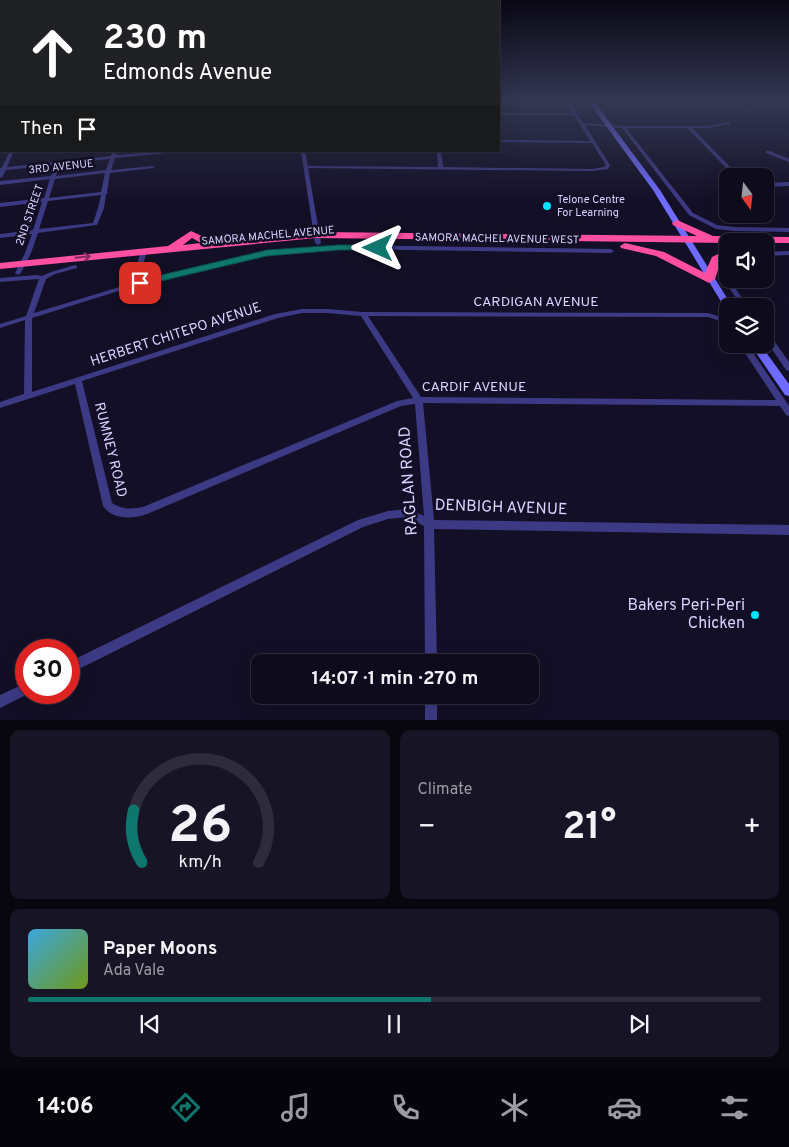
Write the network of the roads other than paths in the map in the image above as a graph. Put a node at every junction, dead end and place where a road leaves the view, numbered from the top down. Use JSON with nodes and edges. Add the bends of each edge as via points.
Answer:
{"nodes":[{"id":1,"x":587,"y":134,"type":"edge"},
{"id":2,"x":615,"y":134,"type":"edge"},
{"id":3,"x":628,"y":134,"type":"edge"},
{"id":4,"x":695,"y":134,"type":"edge"},
{"id":5,"x":500,"y":141,"type":"edge"},
{"id":6,"x":592,"y":142,"type":"junction"},
{"id":7,"x":11,"y":152,"type":"edge"},
{"id":8,"x":163,"y":152,"type":"edge"},
{"id":9,"x":303,"y":152,"type":"edge"},
{"id":10,"x":439,"y":152,"type":"edge"},
{"id":11,"x":768,"y":152,"type":"dead end"},
{"id":12,"x":114,"y":154,"type":"edge"},
{"id":13,"x":789,"y":162,"type":"edge"},
{"id":14,"x":58,"y":163,"type":"junction"},
{"id":15,"x":153,"y":167,"type":"dead end"},
{"id":16,"x":305,"y":167,"type":"junction"},
{"id":17,"x":729,"y":168,"type":"edge"},
{"id":18,"x":2,"y":169,"type":"edge"},
{"id":19,"x":441,"y":169,"type":"junction"},
{"id":20,"x":108,"y":172,"type":"junction"},
{"id":21,"x":0,"y":177,"type":"edge"},
{"id":22,"x":54,"y":178,"type":"junction"},
{"id":23,"x":0,"y":183,"type":"edge"},
{"id":24,"x":789,"y":184,"type":"edge"},
{"id":25,"x":774,"y":185,"type":"edge"},
{"id":26,"x":105,"y":193,"type":"junction"},
{"id":27,"x":46,"y":201,"type":"junction"},
{"id":28,"x":0,"y":205,"type":"edge"},
{"id":29,"x":789,"y":230,"type":"edge"},
{"id":30,"x":34,"y":232,"type":"junction"},
{"id":31,"x":683,"y":234,"type":"junction"},
{"id":32,"x":0,"y":236,"type":"edge"},
{"id":33,"x":317,"y":239,"type":"junction"},
{"id":34,"x":715,"y":239,"type":"junction"},
{"id":35,"x":789,"y":240,"type":"edge"},
{"id":36,"x":719,"y":245,"type":"edge"},
{"id":37,"x":625,"y":246,"type":"junction"},
{"id":38,"x":774,"y":248,"type":"edge"},
{"id":39,"x":789,"y":248,"type":"edge"},
{"id":40,"x":611,"y":251,"type":"dead end"},
{"id":41,"x":789,"y":253,"type":"edge"},
{"id":42,"x":774,"y":254,"type":"edge"},
{"id":43,"x":143,"y":256,"type":"junction"},
{"id":44,"x":719,"y":257,"type":"edge"},
{"id":45,"x":0,"y":266,"type":"edge"},
{"id":46,"x":75,"y":267,"type":"junction"},
{"id":47,"x":20,"y":268,"type":"junction"},
{"id":48,"x":0,"y":275,"type":"edge"},
{"id":49,"x":39,"y":278,"type":"junction"},
{"id":50,"x":709,"y":279,"type":"junction"},
{"id":51,"x":0,"y":280,"type":"edge"},
{"id":52,"x":140,"y":283,"type":"junction"},
{"id":53,"x":722,"y":298,"type":"edge"},
{"id":54,"x":363,"y":314,"type":"junction"},
{"id":55,"x":719,"y":317,"type":"edge"},
{"id":56,"x":29,"y":318,"type":"junction"},
{"id":57,"x":0,"y":326,"type":"edge"},
{"id":58,"x":774,"y":347,"type":"edge"},
{"id":59,"x":749,"y":353,"type":"edge"},
{"id":60,"x":761,"y":353,"type":"edge"},
{"id":61,"x":789,"y":368,"type":"edge"},
{"id":62,"x":78,"y":380,"type":"junction"},
{"id":63,"x":789,"y":392,"type":"edge"},
{"id":64,"x":28,"y":396,"type":"junction"},
{"id":65,"x":419,"y":400,"type":"junction"},
{"id":66,"x":782,"y":402,"type":"junction"},
{"id":67,"x":0,"y":405,"type":"edge"},
{"id":68,"x":789,"y":413,"type":"edge"},
{"id":69,"x":129,"y":514,"type":"joint"},
{"id":70,"x":429,"y":524,"type":"junction"},
{"id":71,"x":789,"y":530,"type":"edge"},
{"id":72,"x":431,"y":654,"type":"edge"},
{"id":73,"x":80,"y":663,"type":"edge"},
{"id":74,"x":15,"y":694,"type":"edge"},
{"id":75,"x":0,"y":702,"type":"edge"},
{"id":76,"x":431,"y":704,"type":"edge"},
{"id":77,"x":431,"y":720,"type":"edge"}],
"edges":[{"from":1,"to":6,"type":"street"},
{"from":2,"to":31,"type":"main road"},
{"from":3,"to":29,"type":"street","via":[[691,214],[716,227],[734,230]]},
{"from":4,"to":17,"type":"street"},
{"from":5,"to":6,"type":"street"},
{"from":6,"to":19,"type":"street","via":[[608,165],[606,168]]},
{"from":7,"to":18,"type":"street"},
{"from":8,"to":12,"type":"street"},
{"from":9,"to":16,"type":"street"},
{"from":10,"to":19,"type":"street"},
{"from":11,"to":13,"type":"street"},
{"from":12,"to":14,"type":"street"},
{"from":12,"to":20,"type":"street"},
{"from":14,"to":18,"type":"street"},
{"from":14,"to":22,"type":"street","name":"2ND STREET"},
{"from":15,"to":20,"type":"street","name":"3RD AVENUE"},
{"from":16,"to":19,"type":"street"},
{"from":16,"to":33,"type":"street"},
{"from":18,"to":21,"type":"street"},
{"from":20,"to":22,"type":"street","name":"3RD AVENUE"},
{"from":20,"to":26,"type":"street"},
{"from":22,"to":23,"type":"street","name":"3RD AVENUE"},
{"from":22,"to":27,"type":"street","name":"2ND STREET"},
{"from":24,"to":25,"type":"street"},
{"from":26,"to":27,"type":"street"},
{"from":26,"to":30,"type":"street","via":[[95,224]]},
{"from":27,"to":28,"type":"street"},
{"from":27,"to":30,"type":"street","name":"2ND STREET"},
{"from":30,"to":32,"type":"street"},
{"from":30,"to":47,"type":"street","name":"2ND STREET"},
{"from":31,"to":33,"type":"highway","name":"SAMORA MACHEL AVENUE","via":[[656,239]]},
{"from":31,"to":34,"type":"highway"},
{"from":31,"to":34,"type":"highway"},
{"from":31,"to":36,"type":"highway"},
{"from":31,"to":37,"type":"highway","name":"SAMORA MACHEL AVENUE"},
{"from":31,"to":50,"type":"main road"},
{"from":33,"to":37,"type":"highway","name":"SAMORA MACHEL AVENUE"},
{"from":33,"to":43,"type":"highway","name":"SAMORA MACHEL AVENUE"},
{"from":33,"to":43,"type":"highway","name":"SAMORA MACHEL AVENUE","via":[[172,248]]},
{"from":34,"to":35,"type":"highway"},
{"from":37,"to":50,"type":"highway","via":[[660,254]]},
{"from":38,"to":39,"type":"highway"},
{"from":40,"to":52,"type":"street","name":"SAMORA MACHEL AVENUE WEST","via":[[331,248],[267,253]]},
{"from":41,"to":42,"type":"street"},
{"from":43,"to":46,"type":"highway","name":"SAMORA MACHEL AVENUE"},
{"from":47,"to":43,"type":"highway","name":"SAMORA MACHEL AVENUE","one_way":true},
{"from":43,"to":52,"type":"street"},
{"from":44,"to":50,"type":"highway"},
{"from":45,"to":47,"type":"highway","name":"SAMORA MACHEL AVENUE"},
{"from":46,"to":47,"type":"highway","name":"SAMORA MACHEL AVENUE"},
{"from":46,"to":49,"type":"street"},
{"from":47,"to":48,"type":"highway","name":"SAMORA MACHEL AVENUE"},
{"from":49,"to":51,"type":"street"},
{"from":49,"to":56,"type":"street"},
{"from":50,"to":53,"type":"main road"},
{"from":52,"to":56,"type":"street","name":"SAMORA MACHEL AVENUE WEST"},
{"from":54,"to":55,"type":"street","name":"CARDIGAN AVENUE"},
{"from":54,"to":62,"type":"street","name":"HERBERT CHITEPO AVENUE","via":[[302,311],[277,316]]},
{"from":54,"to":65,"type":"street","name":"RAGLAN ROAD"},
{"from":56,"to":57,"type":"street","name":"SAMORA MACHEL AVENUE WEST"},
{"from":56,"to":64,"type":"street"},
{"from":58,"to":61,"type":"street"},
{"from":59,"to":66,"type":"street"},
{"from":60,"to":63,"type":"main road"},
{"from":62,"to":64,"type":"street","name":"HERBERT CHITEPO AVENUE"},
{"from":62,"to":69,"type":"street","name":"RUMNEY ROAD","via":[[108,506],[118,513]]},
{"from":64,"to":67,"type":"street","name":"HERBERT CHITEPO AVENUE"},
{"from":65,"to":66,"type":"street","name":"CARDIF AVENUE"},
{"from":65,"to":69,"type":"street","name":"CARDIF AVENUE","via":[[400,403],[144,511]]},
{"from":65,"to":70,"type":"street","name":"RAGLAN ROAD"},
{"from":66,"to":68,"type":"street"},
{"from":70,"to":71,"type":"street","name":"DENBIGH AVENUE"},
{"from":70,"to":72,"type":"street","name":"RAGLAN ROAD"},
{"from":70,"to":73,"type":"street","name":"DENBIGH AVENUE","via":[[408,513],[361,523]]},
{"from":74,"to":75,"type":"street"},
{"from":76,"to":77,"type":"street"}]}
